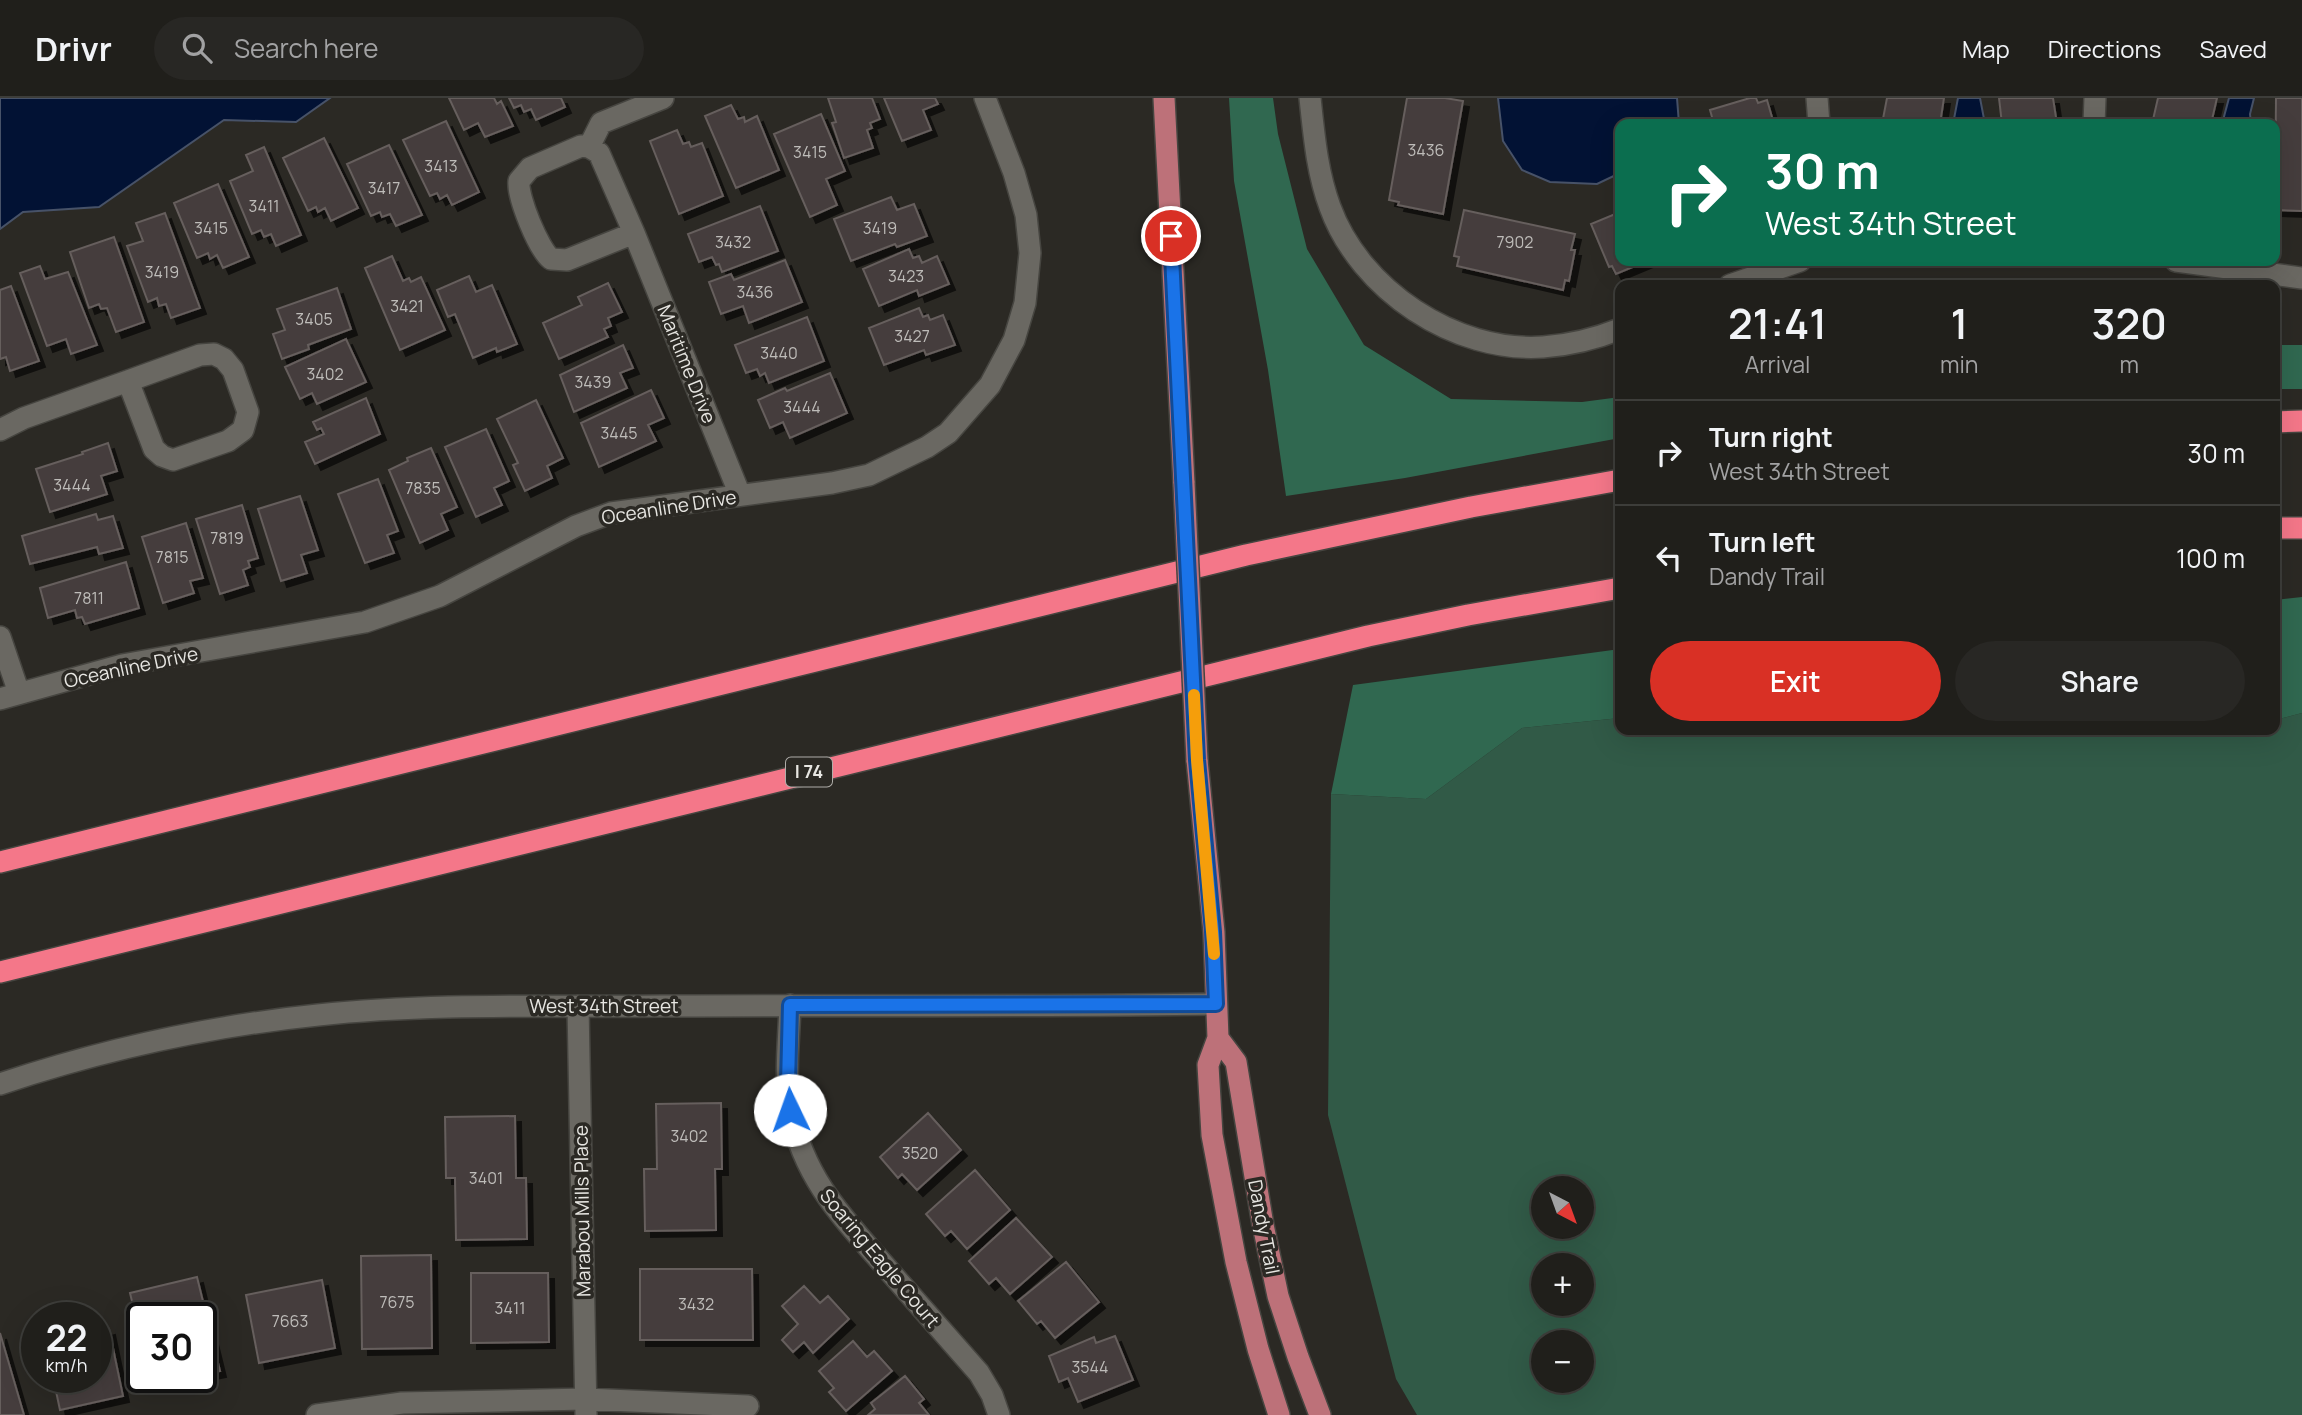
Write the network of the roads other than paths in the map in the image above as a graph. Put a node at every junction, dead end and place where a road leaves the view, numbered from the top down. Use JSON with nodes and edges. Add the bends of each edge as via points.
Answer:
{"nodes":[{"id":1,"x":663,"y":98,"type":"edge"},
{"id":2,"x":985,"y":98,"type":"edge"},
{"id":3,"x":1164,"y":98,"type":"edge"},
{"id":4,"x":1310,"y":98,"type":"edge"},
{"id":5,"x":1816,"y":98,"type":"edge"},
{"id":6,"x":2095,"y":98,"type":"edge"},
{"id":7,"x":1818,"y":119,"type":"edge"},
{"id":8,"x":2094,"y":119,"type":"edge"},
{"id":9,"x":589,"y":146,"type":"junction"},
{"id":10,"x":634,"y":233,"type":"junction"},
{"id":11,"x":1785,"y":266,"type":"edge"},
{"id":12,"x":2213,"y":266,"type":"edge"},
{"id":13,"x":2302,"y":278,"type":"edge"},
{"id":14,"x":1745,"y":280,"type":"edge"},
{"id":15,"x":1615,"y":331,"type":"edge"},
{"id":16,"x":128,"y":381,"type":"junction"},
{"id":17,"x":2302,"y":421,"type":"edge"},
{"id":18,"x":2280,"y":422,"type":"edge"},
{"id":19,"x":0,"y":430,"type":"edge"},
{"id":20,"x":1615,"y":482,"type":"edge"},
{"id":21,"x":740,"y":495,"type":"junction"},
{"id":22,"x":2280,"y":528,"type":"edge"},
{"id":23,"x":2302,"y":528,"type":"edge"},
{"id":24,"x":1615,"y":589,"type":"edge"},
{"id":25,"x":0,"y":637,"type":"edge"},
{"id":26,"x":10,"y":696,"type":"edge"},
{"id":27,"x":0,"y":862,"type":"edge"},
{"id":28,"x":0,"y":972,"type":"edge"},
{"id":29,"x":1216,"y":1004,"type":"junction"},
{"id":30,"x":790,"y":1005,"type":"junction"},
{"id":31,"x":578,"y":1006,"type":"junction"},
{"id":32,"x":1218,"y":1038,"type":"junction"},
{"id":33,"x":0,"y":1084,"type":"edge"},
{"id":34,"x":748,"y":1406,"type":"dead end"},
{"id":35,"x":586,"y":1407,"type":"edge"},
{"id":36,"x":317,"y":1415,"type":"edge"},
{"id":37,"x":999,"y":1415,"type":"edge"},
{"id":38,"x":1279,"y":1415,"type":"edge"},
{"id":39,"x":1320,"y":1415,"type":"edge"}],
"edges":[{"from":1,"to":9,"type":"street","via":[[601,123]]},
{"from":2,"to":21,"type":"street","name":"Oceanline Drive","via":[[1018,186],[1030,253],[1019,328],[990,385],[948,433],[893,465],[832,483]]},
{"from":3,"to":29,"type":"main road","name":"Dandy Trail","bridge":true,"via":[[1197,760]]},
{"from":4,"to":15,"type":"street","via":[[1319,172],[1330,209],[1364,265],[1410,308],[1443,326],[1505,344],[1544,347]]},
{"from":5,"to":7,"type":"street"},
{"from":6,"to":8,"type":"street"},
{"from":9,"to":10,"type":"street","name":"Maritime Drive","via":[[602,158]]},
{"from":9,"to":10,"type":"street","via":[[530,168],[519,181],[541,249],[551,260],[567,260]]},
{"from":10,"to":21,"type":"street","name":"Maritime Drive"},
{"from":11,"to":14,"type":"street"},
{"from":12,"to":13,"type":"street"},
{"from":16,"to":16,"type":"street","via":[[200,355],[220,356],[233,370],[248,412],[243,430],[228,441],[173,460],[162,456],[152,445]]},
{"from":16,"to":19,"type":"street"},
{"from":17,"to":18,"type":"highway"},
{"from":20,"to":27,"type":"highway","via":[[1246,555]]},
{"from":21,"to":26,"type":"street","name":"Oceanline Drive","via":[[611,513],[576,526],[440,596],[365,622],[122,665]]},
{"from":22,"to":23,"type":"highway"},
{"from":24,"to":28,"type":"highway","number":"I 74","via":[[1368,636]]},
{"from":25,"to":26,"type":"street"},
{"from":29,"to":30,"type":"street","name":"West 34th Street"},
{"from":29,"to":32,"type":"main road","name":"Dandy Trail"},
{"from":30,"to":31,"type":"street","name":"West 34th Street"},
{"from":30,"to":37,"type":"street","name":"Soaring Eagle Court","via":[[790,1110],[810,1172],[840,1215],[979,1373]]},
{"from":31,"to":33,"type":"street","name":"West 34th Street","via":[[318,1015],[182,1036]]},
{"from":31,"to":35,"type":"street","name":"Marabou Mills Place"},
{"from":32,"to":38,"type":"main road","name":"Dandy Trail","via":[[1208,1065],[1212,1135],[1258,1349]]},
{"from":32,"to":39,"type":"main road","name":"Dandy Trail","via":[[1236,1062],[1278,1296]]},
{"from":34,"to":35,"type":"street"},
{"from":35,"to":36,"type":"street","via":[[402,1403]]}]}
